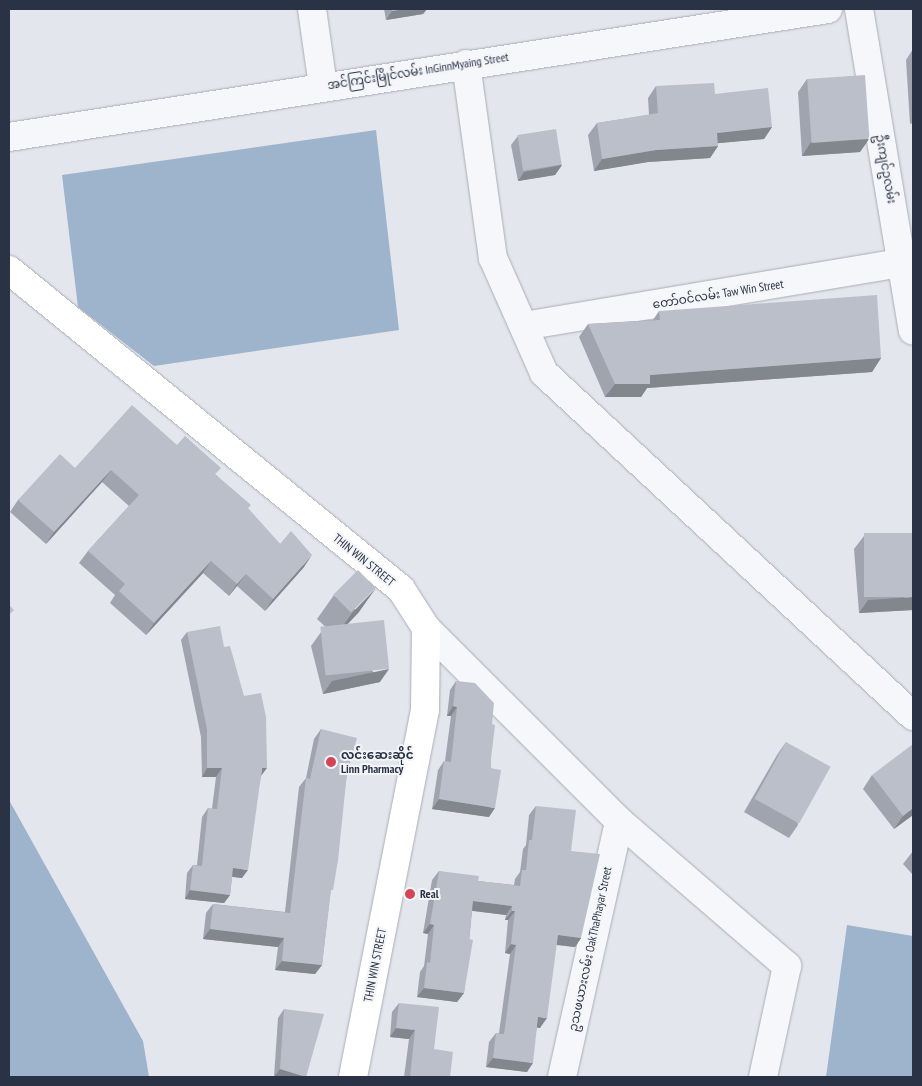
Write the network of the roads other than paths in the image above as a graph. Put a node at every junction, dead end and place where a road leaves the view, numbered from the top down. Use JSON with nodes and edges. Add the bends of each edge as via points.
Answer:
{"nodes":[{"id":1,"x":312,"y":9,"type":"edge"},
{"id":2,"x":828,"y":9,"type":"edge"},
{"id":3,"x":859,"y":9,"type":"edge"},
{"id":4,"x":718,"y":17,"type":"edge"},
{"id":5,"x":466,"y":64,"type":"junction"},
{"id":6,"x":323,"y":86,"type":"junction"},
{"id":7,"x":9,"y":137,"type":"edge"},
{"id":8,"x":908,"y":262,"type":"edge"},
{"id":9,"x":9,"y":270,"type":"edge"},
{"id":10,"x":524,"y":326,"type":"junction"},
{"id":11,"x":913,"y":330,"type":"edge"},
{"id":12,"x":426,"y":628,"type":"junction"},
{"id":13,"x":913,"y":716,"type":"edge"},
{"id":14,"x":619,"y":821,"type":"junction"},
{"id":15,"x":353,"y":1077,"type":"edge"},
{"id":16,"x":562,"y":1077,"type":"edge"},
{"id":17,"x":763,"y":1077,"type":"edge"}],
"edges":[{"from":1,"to":6,"type":"street"},
{"from":2,"to":4,"type":"street","name":"အင်ကြင်းမြိုင်လမ်း InGinnMyaing Street"},
{"from":3,"to":8,"type":"street","name":"ဦးကျင်ဥလမ်း"},
{"from":4,"to":5,"type":"street","name":"အင်ကြင်းမြိုင်လမ်း InGinnMyaing Street"},
{"from":5,"to":6,"type":"street","name":"အင်ကြင်းမြိုင်လမ်း InGinnMyaing Street"},
{"from":5,"to":10,"type":"street","via":[[492,258]]},
{"from":6,"to":7,"type":"street","name":"အင်ကြင်းမြိုင်လမ်း InGinnMyaing Street"},
{"from":8,"to":10,"type":"street","name":"တော်ဝင်လမ်း Taw Win Street"},
{"from":8,"to":11,"type":"street","name":"ဦးကျင်ဥလမ်း"},
{"from":9,"to":12,"type":"main road","name":"THIN WIN STREET","via":[[401,589]]},
{"from":10,"to":13,"type":"street","via":[[544,373]]},
{"from":12,"to":14,"type":"street"},
{"from":12,"to":15,"type":"main road","name":"THIN WIN STREET","via":[[425,710]]},
{"from":14,"to":16,"type":"street","name":"ဥသဖယားလမ်း OakThaPhayar Street"},
{"from":14,"to":17,"type":"street","via":[[787,966]]}]}
